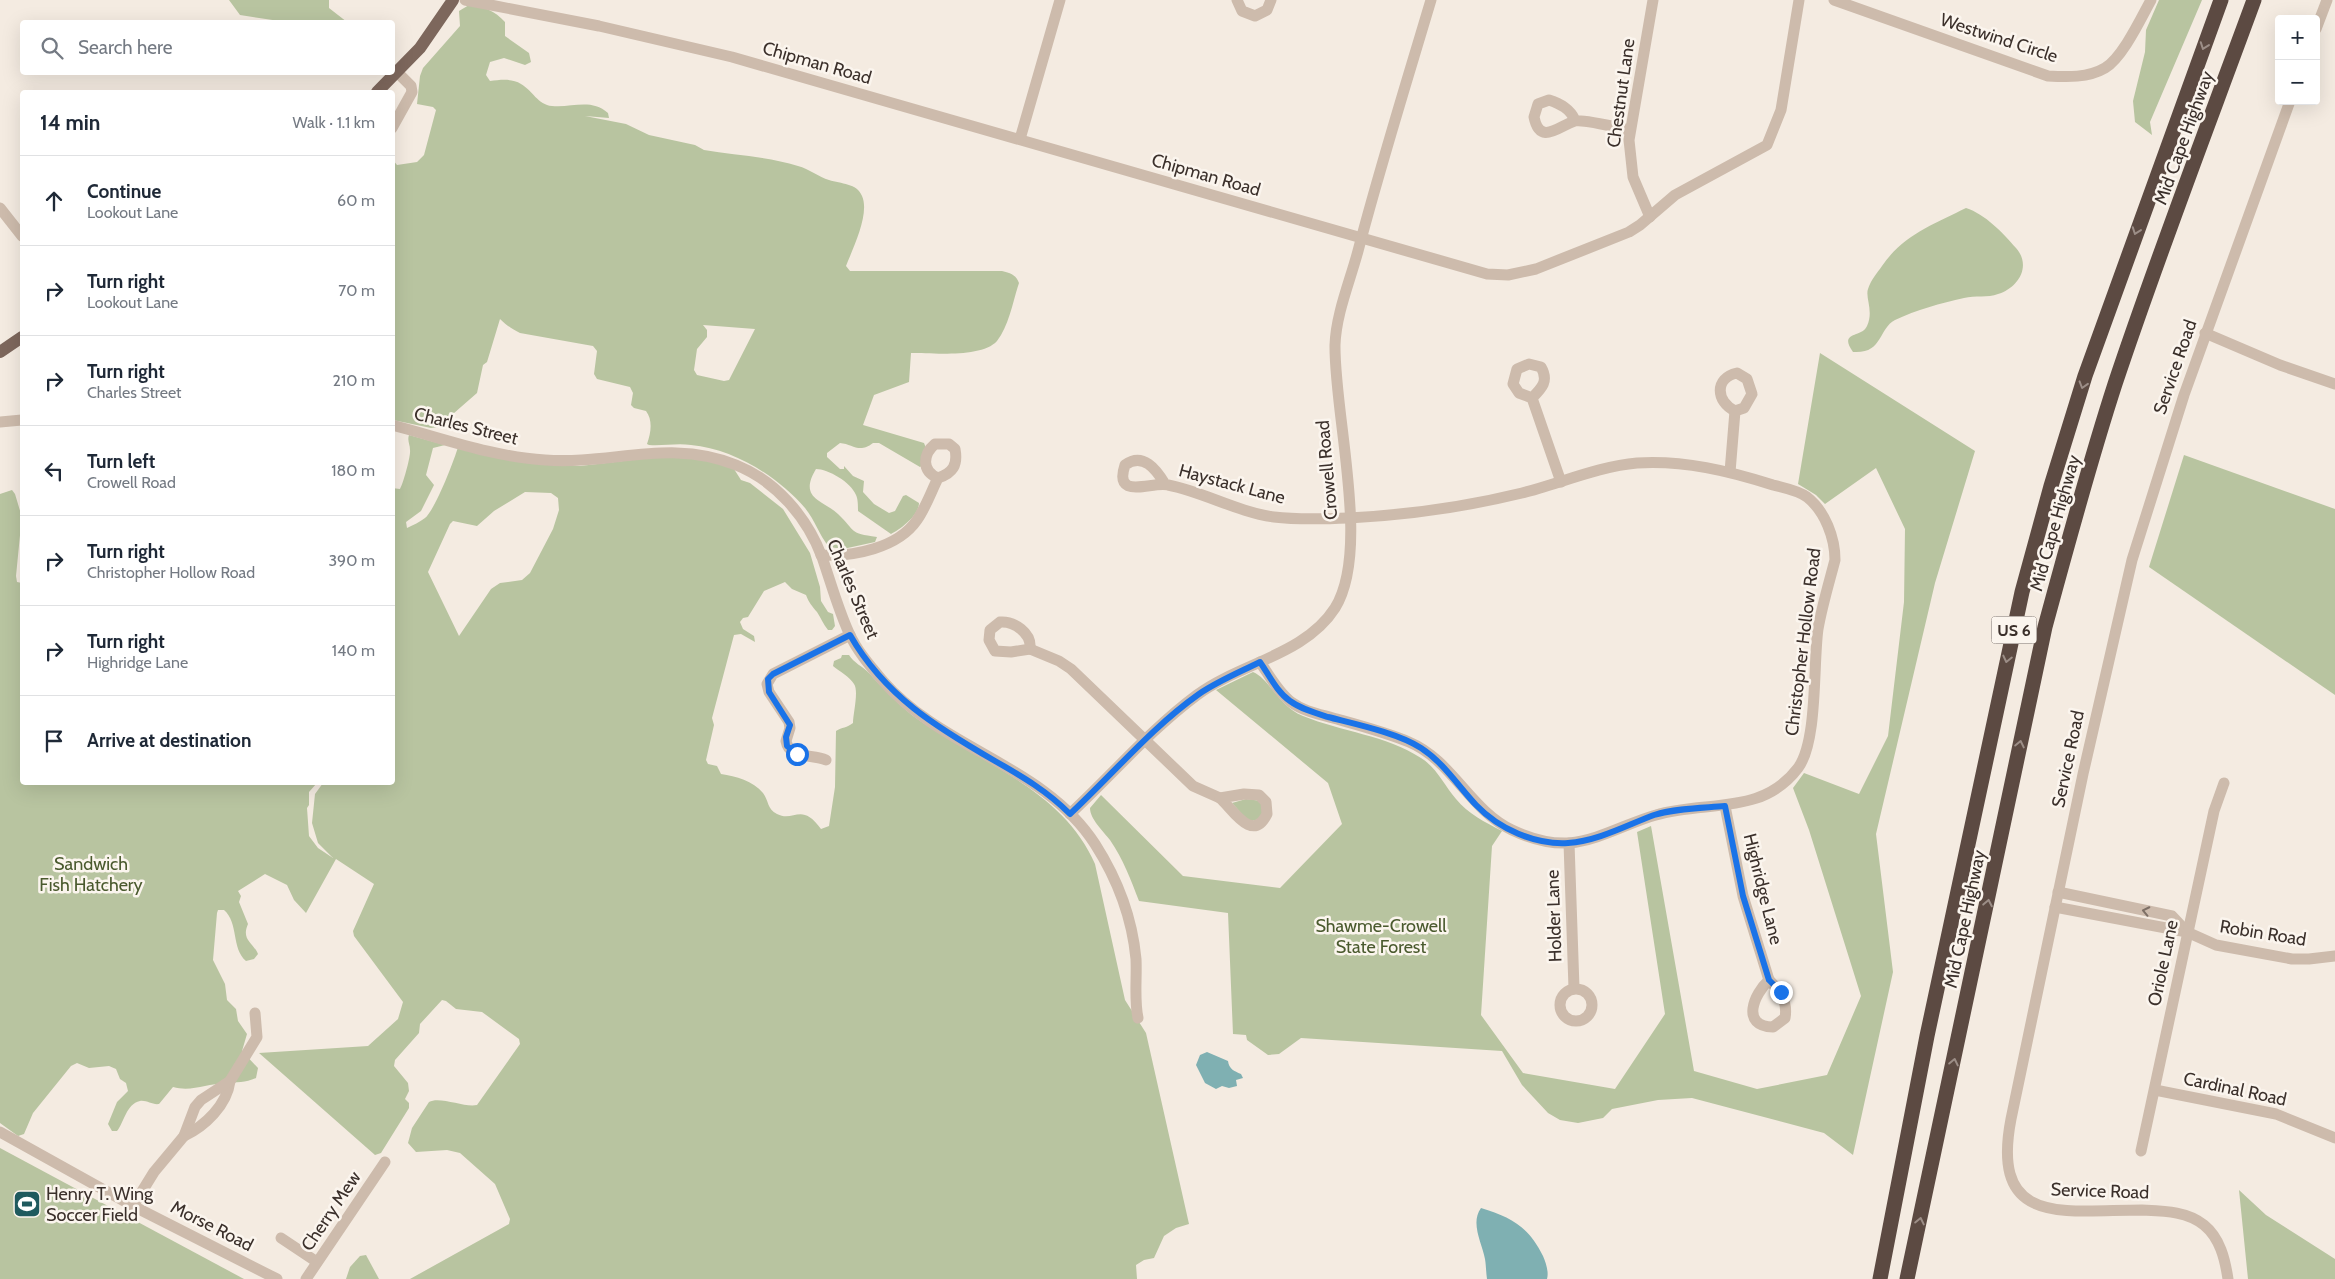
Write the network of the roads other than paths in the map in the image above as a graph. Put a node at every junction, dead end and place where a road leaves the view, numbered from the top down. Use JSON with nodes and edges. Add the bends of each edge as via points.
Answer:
{"nodes":[{"id":1,"x":453,"y":0,"type":"edge"},
{"id":2,"x":465,"y":0,"type":"edge"},
{"id":3,"x":1060,"y":0,"type":"edge"},
{"id":4,"x":1238,"y":0,"type":"edge"},
{"id":5,"x":1271,"y":0,"type":"edge"},
{"id":6,"x":1431,"y":0,"type":"edge"},
{"id":7,"x":1653,"y":0,"type":"edge"},
{"id":8,"x":1799,"y":0,"type":"edge"},
{"id":9,"x":1834,"y":0,"type":"edge"},
{"id":10,"x":2150,"y":0,"type":"edge"},
{"id":11,"x":2221,"y":0,"type":"edge"},
{"id":12,"x":2254,"y":0,"type":"edge"},
{"id":13,"x":2327,"y":0,"type":"edge"},
{"id":14,"x":2320,"y":18,"type":"edge"},
{"id":15,"x":397,"y":72,"type":"joint"},
{"id":16,"x":394,"y":75,"type":"edge"},
{"id":17,"x":379,"y":90,"type":"edge"},
{"id":18,"x":2289,"y":105,"type":"edge"},
{"id":19,"x":1575,"y":120,"type":"dead end"},
{"id":20,"x":395,"y":123,"type":"edge"},
{"id":21,"x":1630,"y":130,"type":"junction"},
{"id":22,"x":1020,"y":139,"type":"junction"},
{"id":23,"x":0,"y":208,"type":"edge"},
{"id":24,"x":1650,"y":217,"type":"junction"},
{"id":25,"x":20,"y":233,"type":"edge"},
{"id":26,"x":1361,"y":237,"type":"junction"},
{"id":27,"x":2205,"y":333,"type":"junction"},
{"id":28,"x":20,"y":338,"type":"edge"},
{"id":29,"x":0,"y":352,"type":"edge"},
{"id":30,"x":2335,"y":384,"type":"edge"},
{"id":31,"x":1532,"y":398,"type":"dead end"},
{"id":32,"x":1735,"y":411,"type":"dead end"},
{"id":33,"x":20,"y":420,"type":"edge"},
{"id":34,"x":0,"y":422,"type":"edge"},
{"id":35,"x":395,"y":426,"type":"edge"},
{"id":36,"x":1730,"y":472,"type":"junction"},
{"id":37,"x":938,"y":478,"type":"dead end"},
{"id":38,"x":1561,"y":482,"type":"junction"},
{"id":39,"x":1165,"y":484,"type":"dead end"},
{"id":40,"x":1350,"y":518,"type":"junction"},
{"id":41,"x":821,"y":555,"type":"junction"},
{"id":42,"x":850,"y":635,"type":"junction"},
{"id":43,"x":1030,"y":649,"type":"dead end"},
{"id":44,"x":1260,"y":662,"type":"junction"},
{"id":45,"x":1145,"y":738,"type":"junction"},
{"id":46,"x":826,"y":760,"type":"dead end"},
{"id":47,"x":2224,"y":783,"type":"dead end"},
{"id":48,"x":1220,"y":798,"type":"dead end"},
{"id":49,"x":1725,"y":806,"type":"junction"},
{"id":50,"x":1070,"y":814,"type":"junction"},
{"id":51,"x":1569,"y":843,"type":"junction"},
{"id":52,"x":2058,"y":892,"type":"junction"},
{"id":53,"x":2055,"y":907,"type":"junction"},
{"id":54,"x":2187,"y":932,"type":"junction"},
{"id":55,"x":2335,"y":956,"type":"edge"},
{"id":56,"x":1769,"y":980,"type":"dead end"},
{"id":57,"x":1574,"y":988,"type":"dead end"},
{"id":58,"x":255,"y":1014,"type":"dead end"},
{"id":59,"x":1138,"y":1018,"type":"dead end"},
{"id":60,"x":230,"y":1081,"type":"junction"},
{"id":61,"x":2154,"y":1090,"type":"junction"},
{"id":62,"x":0,"y":1132,"type":"edge"},
{"id":63,"x":184,"y":1136,"type":"junction"},
{"id":64,"x":2335,"y":1138,"type":"edge"},
{"id":65,"x":2142,"y":1151,"type":"dead end"},
{"id":66,"x":385,"y":1162,"type":"dead end"},
{"id":67,"x":133,"y":1206,"type":"junction"},
{"id":68,"x":281,"y":1238,"type":"dead end"},
{"id":69,"x":317,"y":1262,"type":"junction"},
{"id":70,"x":277,"y":1279,"type":"edge"},
{"id":71,"x":306,"y":1279,"type":"edge"},
{"id":72,"x":1880,"y":1279,"type":"edge"},
{"id":73,"x":1907,"y":1279,"type":"edge"},
{"id":74,"x":2228,"y":1279,"type":"edge"}],
"edges":[{"from":1,"to":15,"type":"main road","via":[[420,48]]},
{"from":2,"to":22,"type":"street","name":"Chipman Road","via":[[599,26],[732,57]]},
{"from":3,"to":22,"type":"street"},
{"from":4,"to":5,"type":"street","via":[[1242,11],[1255,16],[1267,10]]},
{"from":6,"to":26,"type":"street","name":"Crowell Road"},
{"from":7,"to":21,"type":"street","name":"Chestnut Lane"},
{"from":8,"to":24,"type":"street","name":"Chipman Road","via":[[1781,110],[1767,145],[1675,195]]},
{"from":9,"to":10,"type":"street","name":"Westwind Circle","via":[[2048,76],[2074,77],[2106,67],[2127,43]]},
{"from":11,"to":72,"type":"highway","name":"Mid Cape Highway","number":"US 6","one_way":true,"via":[[2085,376],[2022,592],[1927,1036]]},
{"from":73,"to":12,"type":"highway","name":"Mid Cape Highway","number":"US 6","one_way":true,"via":[[2045,627],[2071,531],[2135,326]]},
{"from":13,"to":14,"type":"street"},
{"from":15,"to":20,"type":"street","via":[[412,92]]},
{"from":16,"to":17,"type":"main road"},
{"from":18,"to":27,"type":"street","name":"Service Road"},
{"from":19,"to":21,"type":"street"},
{"from":21,"to":24,"type":"street","name":"Chestnut Lane","via":[[1633,177]]},
{"from":22,"to":26,"type":"street","name":"Chipman Road"},
{"from":23,"to":25,"type":"street"},
{"from":24,"to":26,"type":"street","name":"Chipman Road","via":[[1612,240],[1536,270],[1508,275],[1467,270]]},
{"from":26,"to":40,"type":"street","name":"Crowell Road","via":[[1335,344]]},
{"from":27,"to":30,"type":"street","via":[[2264,359]]},
{"from":27,"to":52,"type":"street","name":"Service Road","via":[[2132,560]]},
{"from":28,"to":29,"type":"main road"},
{"from":31,"to":38,"type":"street"},
{"from":32,"to":36,"type":"street"},
{"from":33,"to":34,"type":"street"},
{"from":35,"to":41,"type":"street","name":"Charles Street","via":[[487,450],[546,460],[572,461],[667,452],[711,457],[754,474],[785,498]]},
{"from":36,"to":38,"type":"street","name":"Christopher Hollow Road","via":[[1693,466],[1635,464]]},
{"from":36,"to":49,"type":"street","name":"Christopher Hollow Road","via":[[1805,496],[1815,504],[1827,523],[1835,560],[1818,628],[1812,723],[1803,758],[1788,779],[1774,790],[1756,799]]},
{"from":37,"to":41,"type":"street","via":[[916,521],[895,540],[858,553]]},
{"from":38,"to":40,"type":"street","name":"Christopher Hollow Road","via":[[1433,511]]},
{"from":39,"to":40,"type":"street","name":"Haystack Lane","via":[[1273,517]]},
{"from":40,"to":44,"type":"street","name":"Crowell Road","via":[[1348,578],[1336,606],[1327,620],[1307,637]]},
{"from":41,"to":42,"type":"street","name":"Charles Street","via":[[831,590]]},
{"from":42,"to":46,"type":"street","via":[[773,674],[767,684],[789,722],[786,741],[789,750]]},
{"from":42,"to":50,"type":"street","name":"Charles Street","via":[[885,684],[913,709],[1028,779],[1050,794]]},
{"from":43,"to":45,"type":"street","via":[[1071,669]]},
{"from":44,"to":45,"type":"street","name":"Crowell Road","via":[[1199,694]]},
{"from":44,"to":51,"type":"street","name":"Christopher Hollow Road","via":[[1291,702],[1421,748],[1444,767],[1477,806],[1502,826],[1524,836]]},
{"from":45,"to":48,"type":"street","via":[[1193,786]]},
{"from":45,"to":50,"type":"street","name":"Crowell Road"},
{"from":47,"to":54,"type":"street","name":"Oriole Lane","via":[[2214,811]]},
{"from":49,"to":51,"type":"street","name":"Christopher Hollow Road","via":[[1656,814],[1604,834]]},
{"from":49,"to":56,"type":"street","name":"Highridge Lane","via":[[1743,896]]},
{"from":50,"to":59,"type":"street","name":"Charles Street","via":[[1107,864],[1130,917],[1136,960]]},
{"from":51,"to":57,"type":"street","name":"Holder Lane"},
{"from":52,"to":53,"type":"street","name":"Service Road"},
{"from":54,"to":52,"type":"street","name":"Robin Road","one_way":true,"via":[[2172,916]]},
{"from":53,"to":54,"type":"street","name":"Robin Road"},
{"from":53,"to":74,"type":"street","name":"Service Road","via":[[2008,1133],[2006,1163],[2010,1178],[2023,1196],[2044,1207],[2158,1211],[2189,1216],[2205,1226],[2216,1239]]},
{"from":54,"to":55,"type":"street","name":"Robin Road","via":[[2216,945],[2292,959]]},
{"from":54,"to":61,"type":"street","name":"Oriole Lane"},
{"from":58,"to":60,"type":"street","via":[[257,1037]]},
{"from":60,"to":63,"type":"street","via":[[201,1100]]},
{"from":60,"to":63,"type":"street","via":[[222,1103],[202,1126]]},
{"from":61,"to":64,"type":"street","name":"Cardinal Road","via":[[2276,1114]]},
{"from":61,"to":65,"type":"street","name":"Oriole Lane"},
{"from":62,"to":67,"type":"street","name":"Morse Road"},
{"from":63,"to":67,"type":"street","via":[[154,1172]]},
{"from":66,"to":69,"type":"street","name":"Cherry Mew"},
{"from":67,"to":70,"type":"street","name":"Morse Road"},
{"from":68,"to":69,"type":"street"},
{"from":69,"to":71,"type":"street","name":"Cherry Mew"}]}
